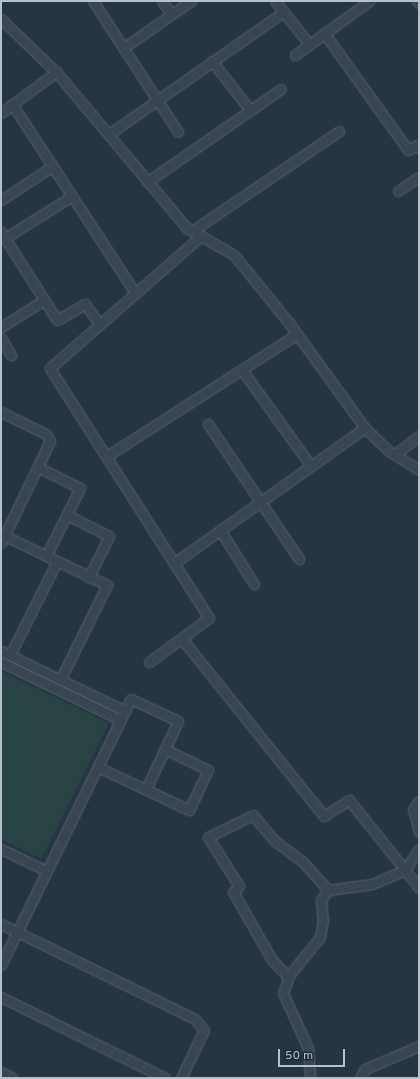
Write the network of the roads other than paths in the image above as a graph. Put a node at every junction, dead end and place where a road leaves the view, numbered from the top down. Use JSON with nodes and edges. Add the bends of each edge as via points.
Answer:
{"nodes":[{"id":1,"x":93,"y":1,"type":"edge"},
{"id":2,"x":162,"y":1,"type":"edge"},
{"id":3,"x":190,"y":1,"type":"edge"},
{"id":4,"x":275,"y":1,"type":"edge"},
{"id":5,"x":369,"y":1,"type":"edge"},
{"id":6,"x":283,"y":12,"type":"junction"},
{"id":7,"x":171,"y":14,"type":"junction"},
{"id":8,"x":1,"y":19,"type":"edge"},
{"id":9,"x":324,"y":33,"type":"junction"},
{"id":10,"x":309,"y":44,"type":"junction"},
{"id":11,"x":123,"y":48,"type":"junction"},
{"id":12,"x":295,"y":55,"type":"dead end"},
{"id":13,"x":212,"y":61,"type":"junction"},
{"id":14,"x":56,"y":72,"type":"junction"},
{"id":15,"x":280,"y":89,"type":"dead end"},
{"id":16,"x":156,"y":99,"type":"junction"},
{"id":17,"x":12,"y":104,"type":"junction"},
{"id":18,"x":250,"y":110,"type":"junction"},
{"id":19,"x":1,"y":113,"type":"edge"},
{"id":20,"x":178,"y":132,"type":"dead end"},
{"id":21,"x":339,"y":132,"type":"dead end"},
{"id":22,"x":109,"y":134,"type":"junction"},
{"id":23,"x":419,"y":148,"type":"edge"},
{"id":24,"x":53,"y":166,"type":"junction"},
{"id":25,"x":419,"y":177,"type":"edge"},
{"id":26,"x":147,"y":182,"type":"junction"},
{"id":27,"x":398,"y":191,"type":"dead end"},
{"id":28,"x":72,"y":196,"type":"junction"},
{"id":29,"x":1,"y":200,"type":"edge"},
{"id":30,"x":192,"y":231,"type":"junction"},
{"id":31,"x":3,"y":235,"type":"edge"},
{"id":32,"x":201,"y":236,"type":"junction"},
{"id":33,"x":134,"y":292,"type":"junction"},
{"id":34,"x":44,"y":300,"type":"junction"},
{"id":35,"x":99,"y":323,"type":"junction"},
{"id":36,"x":1,"y":327,"type":"edge"},
{"id":37,"x":298,"y":334,"type":"junction"},
{"id":38,"x":1,"y":338,"type":"edge"},
{"id":39,"x":11,"y":355,"type":"dead end"},
{"id":40,"x":242,"y":370,"type":"junction"},
{"id":41,"x":2,"y":416,"type":"edge"},
{"id":42,"x":208,"y":424,"type":"dead end"},
{"id":43,"x":365,"y":428,"type":"junction"},
{"id":44,"x":419,"y":436,"type":"edge"},
{"id":45,"x":395,"y":454,"type":"junction"},
{"id":46,"x":107,"y":456,"type":"junction"},
{"id":47,"x":38,"y":466,"type":"junction"},
{"id":48,"x":311,"y":466,"type":"junction"},
{"id":49,"x":419,"y":470,"type":"edge"},
{"id":50,"x":261,"y":502,"type":"junction"},
{"id":51,"x":66,"y":515,"type":"junction"},
{"id":52,"x":220,"y":530,"type":"junction"},
{"id":53,"x":2,"y":538,"type":"edge"},
{"id":54,"x":46,"y":556,"type":"junction"},
{"id":55,"x":299,"y":559,"type":"dead end"},
{"id":56,"x":57,"y":561,"type":"junction"},
{"id":57,"x":174,"y":562,"type":"junction"},
{"id":58,"x":89,"y":577,"type":"junction"},
{"id":59,"x":254,"y":584,"type":"dead end"},
{"id":60,"x":182,"y":639,"type":"junction"},
{"id":61,"x":1,"y":651,"type":"edge"},
{"id":62,"x":10,"y":655,"type":"junction"},
{"id":63,"x":1,"y":662,"type":"edge"},
{"id":64,"x":148,"y":662,"type":"dead end"},
{"id":65,"x":60,"y":680,"type":"junction"},
{"id":66,"x":125,"y":711,"type":"junction"},
{"id":67,"x":121,"y":720,"type":"junction"},
{"id":68,"x":165,"y":749,"type":"junction"},
{"id":69,"x":98,"y":767,"type":"junction"},
{"id":70,"x":146,"y":790,"type":"junction"},
{"id":71,"x":419,"y":801,"type":"edge"},
{"id":72,"x":419,"y":832,"type":"edge"},
{"id":73,"x":1,"y":848,"type":"edge"},
{"id":74,"x":419,"y":849,"type":"edge"},
{"id":75,"x":405,"y":870,"type":"junction"},
{"id":76,"x":47,"y":871,"type":"junction"},
{"id":77,"x":419,"y":888,"type":"edge"},
{"id":78,"x":328,"y":890,"type":"junction"},
{"id":79,"x":1,"y":924,"type":"edge"},
{"id":80,"x":17,"y":932,"type":"junction"},
{"id":81,"x":1,"y":965,"type":"edge"},
{"id":82,"x":288,"y":977,"type":"junction"},
{"id":83,"x":1,"y":997,"type":"edge"},
{"id":84,"x":419,"y":1046,"type":"edge"},
{"id":85,"x":1,"y":1072,"type":"edge"},
{"id":86,"x":13,"y":1078,"type":"edge"},
{"id":87,"x":165,"y":1078,"type":"edge"},
{"id":88,"x":181,"y":1078,"type":"edge"},
{"id":89,"x":310,"y":1078,"type":"edge"},
{"id":90,"x":360,"y":1078,"type":"edge"}],
"edges":[{"from":1,"to":11,"type":"street"},
{"from":2,"to":7,"type":"street"},
{"from":3,"to":7,"type":"street"},
{"from":4,"to":6,"type":"street"},
{"from":5,"to":9,"type":"street"},
{"from":6,"to":10,"type":"street"},
{"from":6,"to":13,"type":"street"},
{"from":7,"to":11,"type":"street"},
{"from":8,"to":14,"type":"street"},
{"from":9,"to":10,"type":"street"},
{"from":9,"to":23,"type":"street","via":[[408,150],[417,145]]},
{"from":10,"to":12,"type":"street"},
{"from":11,"to":16,"type":"street"},
{"from":13,"to":16,"type":"street"},
{"from":13,"to":18,"type":"street"},
{"from":14,"to":17,"type":"street"},
{"from":14,"to":22,"type":"street"},
{"from":15,"to":18,"type":"street"},
{"from":16,"to":20,"type":"street"},
{"from":16,"to":22,"type":"street"},
{"from":17,"to":19,"type":"street"},
{"from":17,"to":24,"type":"street"},
{"from":18,"to":26,"type":"street"},
{"from":21,"to":30,"type":"street"},
{"from":22,"to":26,"type":"street"},
{"from":24,"to":28,"type":"street"},
{"from":24,"to":29,"type":"street"},
{"from":25,"to":27,"type":"street"},
{"from":26,"to":30,"type":"street"},
{"from":28,"to":31,"type":"street"},
{"from":28,"to":33,"type":"street"},
{"from":30,"to":32,"type":"street"},
{"from":31,"to":34,"type":"street"},
{"from":32,"to":33,"type":"street"},
{"from":32,"to":37,"type":"street","via":[[234,255]]},
{"from":33,"to":35,"type":"street"},
{"from":34,"to":35,"type":"street","via":[[57,320],[85,304]]},
{"from":34,"to":36,"type":"street"},
{"from":35,"to":46,"type":"street","via":[[50,368]]},
{"from":37,"to":40,"type":"street"},
{"from":37,"to":43,"type":"street"},
{"from":38,"to":39,"type":"street"},
{"from":40,"to":46,"type":"street"},
{"from":40,"to":48,"type":"street"},
{"from":41,"to":47,"type":"street","via":[[46,434],[50,441]]},
{"from":42,"to":50,"type":"street"},
{"from":43,"to":45,"type":"street"},
{"from":43,"to":48,"type":"street"},
{"from":44,"to":45,"type":"street"},
{"from":45,"to":49,"type":"street"},
{"from":46,"to":57,"type":"street"},
{"from":47,"to":51,"type":"street","via":[[80,488]]},
{"from":47,"to":53,"type":"street"},
{"from":48,"to":50,"type":"street"},
{"from":50,"to":52,"type":"street"},
{"from":50,"to":55,"type":"street"},
{"from":51,"to":54,"type":"street"},
{"from":51,"to":58,"type":"street","via":[[109,536]]},
{"from":52,"to":57,"type":"street"},
{"from":52,"to":59,"type":"street"},
{"from":53,"to":54,"type":"street"},
{"from":54,"to":56,"type":"street"},
{"from":56,"to":58,"type":"street"},
{"from":56,"to":62,"type":"street"},
{"from":57,"to":60,"type":"street","via":[[209,618]]},
{"from":58,"to":65,"type":"street","via":[[107,585]]},
{"from":60,"to":64,"type":"street"},
{"from":60,"to":75,"type":"street","via":[[324,816],[349,800]]},
{"from":61,"to":62,"type":"street"},
{"from":62,"to":65,"type":"street"},
{"from":63,"to":67,"type":"street"},
{"from":65,"to":66,"type":"street"},
{"from":66,"to":67,"type":"street"},
{"from":66,"to":68,"type":"street","via":[[131,698],[178,721]]},
{"from":67,"to":69,"type":"street"},
{"from":68,"to":70,"type":"street"},
{"from":68,"to":70,"type":"street","via":[[208,770],[189,810]]},
{"from":69,"to":70,"type":"street"},
{"from":69,"to":76,"type":"street"},
{"from":71,"to":72,"type":"street","via":[[413,810]]},
{"from":73,"to":76,"type":"street"},
{"from":74,"to":75,"type":"street"},
{"from":75,"to":77,"type":"street"},
{"from":75,"to":78,"type":"street","via":[[372,884]]},
{"from":76,"to":80,"type":"street"},
{"from":78,"to":82,"type":"street","via":[[321,900],[323,921],[320,937]]},
{"from":78,"to":82,"type":"street","via":[[302,861],[275,841],[253,815],[208,837],[239,886],[233,892],[272,960]]},
{"from":79,"to":80,"type":"street"},
{"from":80,"to":81,"type":"street"},
{"from":80,"to":88,"type":"street","via":[[195,1019],[204,1030]]},
{"from":82,"to":89,"type":"street","via":[[283,988],[284,999],[308,1048]]},
{"from":83,"to":87,"type":"street"},
{"from":84,"to":90,"type":"street","via":[[365,1069]]},
{"from":85,"to":86,"type":"street"}]}
